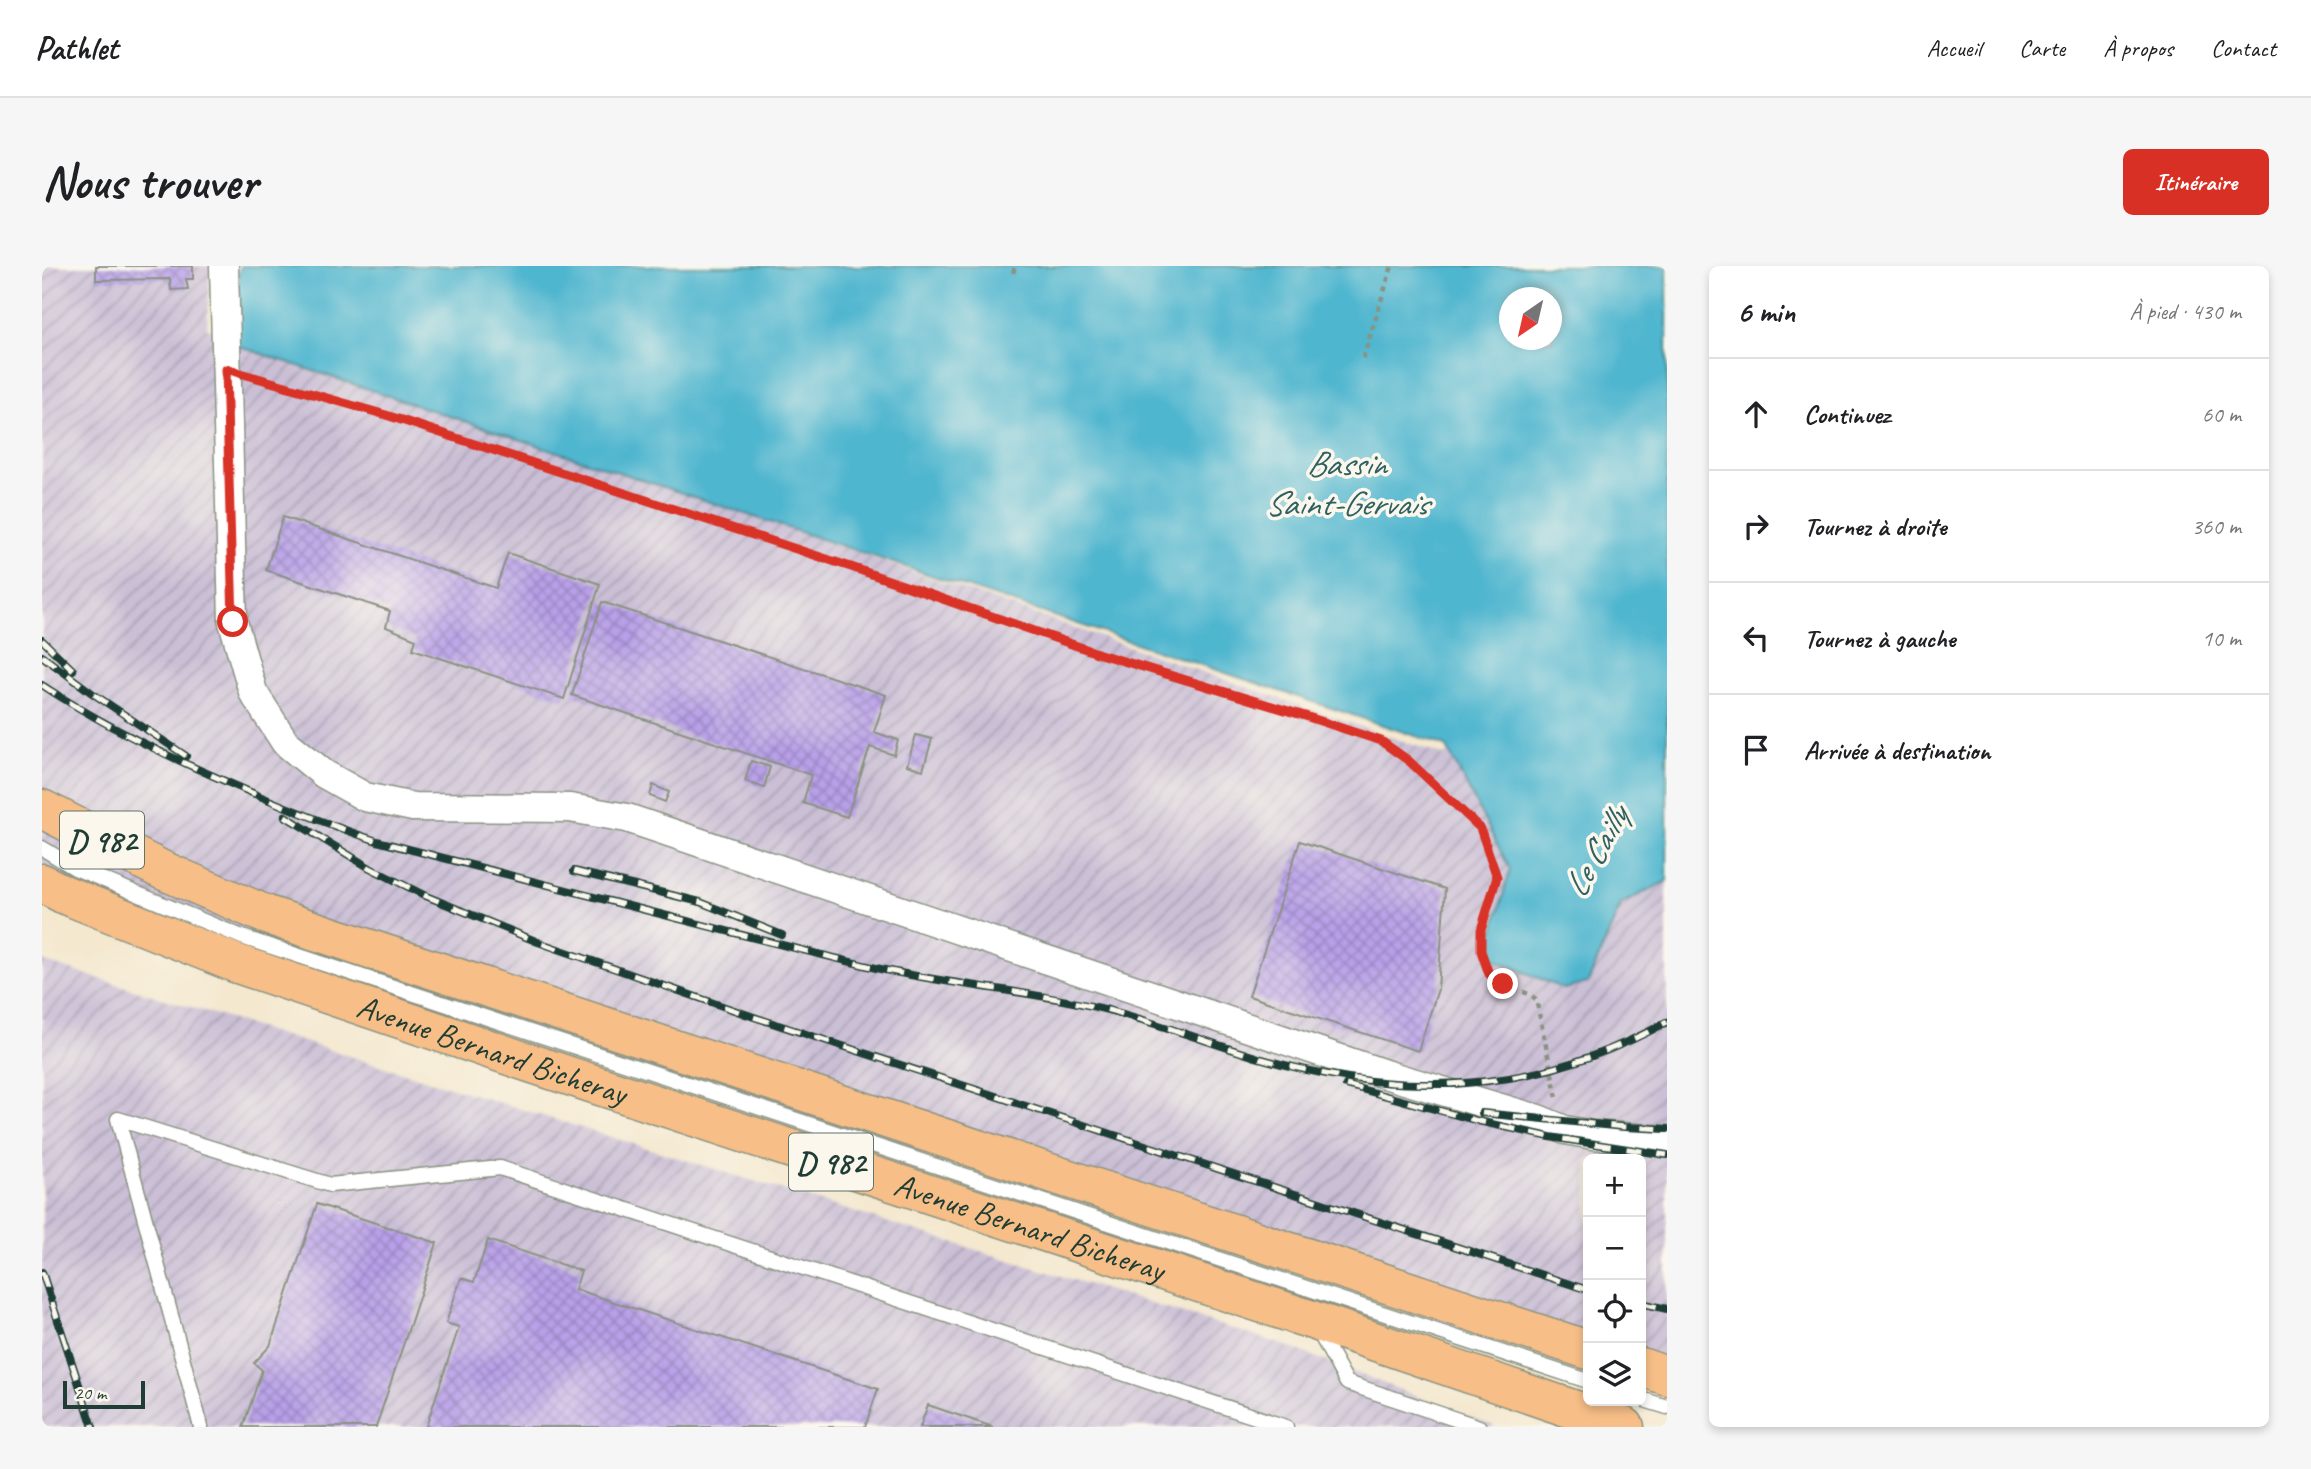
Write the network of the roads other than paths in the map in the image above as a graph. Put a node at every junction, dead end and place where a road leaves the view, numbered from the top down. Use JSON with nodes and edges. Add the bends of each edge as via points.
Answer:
{"nodes":[{"id":1,"x":224,"y":266,"type":"edge"},
{"id":2,"x":42,"y":809,"type":"edge"},
{"id":3,"x":42,"y":848,"type":"edge"},
{"id":4,"x":42,"y":883,"type":"edge"},
{"id":5,"x":1667,"y":1140,"type":"edge"},
{"id":6,"x":1312,"y":1320,"type":"junction"},
{"id":7,"x":1583,"y":1348,"type":"edge"},
{"id":8,"x":1646,"y":1369,"type":"edge"},
{"id":9,"x":1667,"y":1376,"type":"edge"},
{"id":10,"x":1583,"y":1379,"type":"edge"},
{"id":11,"x":1646,"y":1401,"type":"edge"},
{"id":12,"x":1667,"y":1407,"type":"edge"},
{"id":13,"x":201,"y":1427,"type":"edge"},
{"id":14,"x":1286,"y":1427,"type":"edge"},
{"id":15,"x":1479,"y":1427,"type":"edge"},
{"id":16,"x":1625,"y":1427,"type":"edge"}],
"edges":[{"from":1,"to":5,"type":"street","via":[[233,622],[253,692],[285,743],[324,774],[365,797],[413,807],[570,808],[627,818],[1388,1075],[1566,1129]]},
{"from":2,"to":7,"type":"main road","name":"Avenue Bernard Bicheray","number":"D 982","via":[[162,870],[267,915]]},
{"from":3,"to":10,"type":"lane","via":[[75,868],[242,937]]},
{"from":4,"to":6,"type":"main road","name":"Avenue Bernard Bicheray","number":"D 982","via":[[236,963]]},
{"from":6,"to":15,"type":"lane","via":[[1347,1383]]},
{"from":6,"to":16,"type":"main road","name":"Avenue Bernard Bicheray","number":"D 982"},
{"from":8,"to":9,"type":"main road"},
{"from":11,"to":12,"type":"lane"},
{"from":13,"to":14,"type":"lane","via":[[118,1119],[330,1185],[500,1168]]}]}
